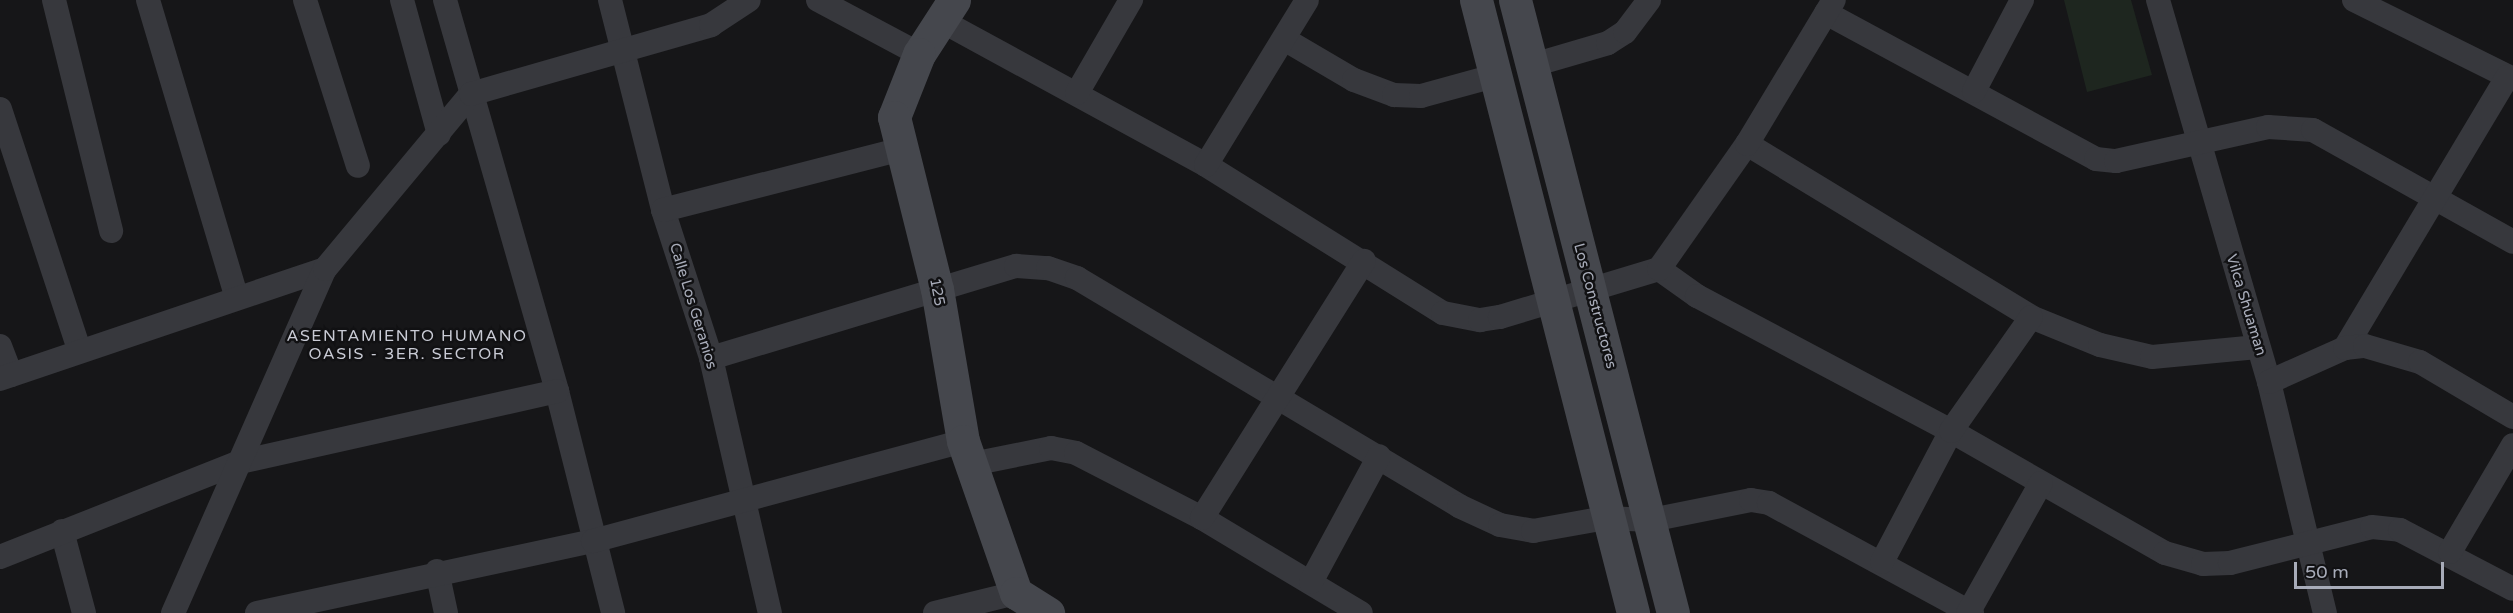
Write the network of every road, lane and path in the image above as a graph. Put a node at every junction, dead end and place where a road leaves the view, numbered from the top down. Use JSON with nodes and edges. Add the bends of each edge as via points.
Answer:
{"nodes":[{"id":1,"x":54,"y":0,"type":"edge"},
{"id":2,"x":148,"y":0,"type":"edge"},
{"id":3,"x":305,"y":0,"type":"edge"},
{"id":4,"x":402,"y":0,"type":"edge"},
{"id":5,"x":445,"y":0,"type":"edge"},
{"id":6,"x":610,"y":0,"type":"edge"},
{"id":7,"x":749,"y":0,"type":"edge"},
{"id":8,"x":818,"y":0,"type":"edge"},
{"id":9,"x":1131,"y":0,"type":"edge"},
{"id":10,"x":1307,"y":0,"type":"edge"},
{"id":11,"x":1476,"y":0,"type":"edge"},
{"id":12,"x":1515,"y":0,"type":"edge"},
{"id":13,"x":1649,"y":0,"type":"edge"},
{"id":14,"x":2022,"y":0,"type":"edge"},
{"id":15,"x":2158,"y":0,"type":"edge"},
{"id":16,"x":2354,"y":0,"type":"edge"},
{"id":17,"x":1830,"y":6,"type":"edge"},
{"id":18,"x":947,"y":10,"type":"edge"},
{"id":19,"x":1284,"y":39,"type":"junction"},
{"id":20,"x":624,"y":52,"type":"junction"},
{"id":21,"x":919,"y":54,"type":"junction"},
{"id":22,"x":1533,"y":65,"type":"junction"},
{"id":23,"x":1498,"y":75,"type":"junction"},
{"id":24,"x":2510,"y":78,"type":"edge"},
{"id":25,"x":1974,"y":91,"type":"junction"},
{"id":26,"x":471,"y":93,"type":"junction"},
{"id":27,"x":1077,"y":93,"type":"junction"},
{"id":28,"x":1,"y":118,"type":"edge"},
{"id":29,"x":439,"y":134,"type":"junction"},
{"id":30,"x":1747,"y":144,"type":"junction"},
{"id":31,"x":2197,"y":145,"type":"junction"},
{"id":32,"x":903,"y":149,"type":"junction"},
{"id":33,"x":1206,"y":165,"type":"junction"},
{"id":34,"x":358,"y":166,"type":"dead end"},
{"id":35,"x":2435,"y":200,"type":"junction"},
{"id":36,"x":663,"y":210,"type":"junction"},
{"id":37,"x":111,"y":231,"type":"dead end"},
{"id":38,"x":2513,"y":242,"type":"edge"},
{"id":39,"x":1364,"y":261,"type":"junction"},
{"id":40,"x":325,"y":269,"type":"junction"},
{"id":41,"x":1659,"y":269,"type":"junction"},
{"id":42,"x":937,"y":289,"type":"junction"},
{"id":43,"x":1590,"y":289,"type":"junction"},
{"id":44,"x":236,"y":296,"type":"junction"},
{"id":45,"x":1552,"y":303,"type":"junction"},
{"id":46,"x":2031,"y":317,"type":"junction"},
{"id":47,"x":0,"y":346,"type":"edge"},
{"id":48,"x":2258,"y":347,"type":"junction"},
{"id":49,"x":2346,"y":348,"type":"junction"},
{"id":50,"x":79,"y":349,"type":"junction"},
{"id":51,"x":711,"y":358,"type":"junction"},
{"id":52,"x":5,"y":377,"type":"edge"},
{"id":53,"x":2269,"y":382,"type":"junction"},
{"id":54,"x":557,"y":391,"type":"junction"},
{"id":55,"x":1280,"y":397,"type":"junction"},
{"id":56,"x":2513,"y":417,"type":"edge"},
{"id":57,"x":1951,"y":431,"type":"junction"},
{"id":58,"x":2513,"y":445,"type":"edge"},
{"id":59,"x":968,"y":453,"type":"junction"},
{"id":60,"x":1379,"y":456,"type":"junction"},
{"id":61,"x":240,"y":462,"type":"junction"},
{"id":62,"x":2041,"y":483,"type":"junction"},
{"id":63,"x":747,"y":500,"type":"junction"},
{"id":64,"x":1202,"y":518,"type":"junction"},
{"id":65,"x":1605,"y":518,"type":"junction"},
{"id":66,"x":1651,"y":520,"type":"junction"},
{"id":67,"x":62,"y":531,"type":"junction"},
{"id":68,"x":593,"y":541,"type":"junction"},
{"id":69,"x":2308,"y":543,"type":"junction"},
{"id":70,"x":2450,"y":552,"type":"junction"},
{"id":71,"x":0,"y":557,"type":"edge"},
{"id":72,"x":1882,"y":562,"type":"junction"},
{"id":73,"x":437,"y":572,"type":"junction"},
{"id":74,"x":1311,"y":582,"type":"junction"},
{"id":75,"x":2513,"y":590,"type":"edge"},
{"id":76,"x":1016,"y":593,"type":"junction"},
{"id":77,"x":1970,"y":612,"type":"edge"},
{"id":78,"x":84,"y":613,"type":"edge"},
{"id":79,"x":173,"y":613,"type":"edge"},
{"id":80,"x":256,"y":613,"type":"edge"},
{"id":81,"x":446,"y":613,"type":"edge"},
{"id":82,"x":613,"y":613,"type":"edge"},
{"id":83,"x":770,"y":613,"type":"edge"},
{"id":84,"x":935,"y":613,"type":"edge"},
{"id":85,"x":1048,"y":613,"type":"edge"},
{"id":86,"x":1361,"y":613,"type":"edge"},
{"id":87,"x":1633,"y":613,"type":"edge"},
{"id":88,"x":1673,"y":613,"type":"edge"},
{"id":89,"x":2325,"y":613,"type":"edge"}],
"edges":[{"from":1,"to":37,"type":"street"},
{"from":2,"to":44,"type":"street"},
{"from":3,"to":34,"type":"street"},
{"from":4,"to":29,"type":"street"},
{"from":5,"to":26,"type":"street"},
{"from":6,"to":20,"type":"street","name":"Calle Los Geranios"},
{"from":7,"to":20,"type":"street","via":[[711,25]]},
{"from":8,"to":21,"type":"street"},
{"from":9,"to":27,"type":"street"},
{"from":10,"to":19,"type":"street"},
{"from":11,"to":23,"type":"main road"},
{"from":12,"to":22,"type":"main road","name":"Los Constructores"},
{"from":13,"to":22,"type":"street","via":[[1625,32],[1608,43]]},
{"from":14,"to":25,"type":"street"},
{"from":15,"to":31,"type":"street","name":"Vilca Shuaman"},
{"from":16,"to":24,"type":"street"},
{"from":17,"to":25,"type":"street"},
{"from":17,"to":30,"type":"street"},
{"from":18,"to":21,"type":"main road","name":"125"},
{"from":18,"to":27,"type":"street"},
{"from":19,"to":23,"type":"street","via":[[1354,80],[1394,95],[1421,96]]},
{"from":19,"to":33,"type":"street"},
{"from":20,"to":26,"type":"street"},
{"from":20,"to":36,"type":"street","name":"Calle Los Geranios"},
{"from":21,"to":32,"type":"main road","name":"125","via":[[894,117]]},
{"from":22,"to":43,"type":"main road","name":"Los Constructores"},
{"from":23,"to":45,"type":"main road"},
{"from":24,"to":35,"type":"street"},
{"from":25,"to":31,"type":"street","via":[[2096,159],[2116,160]]},
{"from":26,"to":29,"type":"street"},
{"from":26,"to":54,"type":"street"},
{"from":27,"to":33,"type":"street"},
{"from":28,"to":50,"type":"street"},
{"from":29,"to":40,"type":"street"},
{"from":30,"to":41,"type":"street"},
{"from":30,"to":46,"type":"street"},
{"from":31,"to":35,"type":"street","via":[[2268,127],[2313,129]]},
{"from":31,"to":48,"type":"street","name":"Vilca Shuaman"},
{"from":32,"to":36,"type":"street"},
{"from":32,"to":42,"type":"main road","name":"125"},
{"from":33,"to":39,"type":"street"},
{"from":35,"to":38,"type":"street"},
{"from":35,"to":49,"type":"street"},
{"from":36,"to":51,"type":"street","name":"Calle Los Geranios"},
{"from":39,"to":45,"type":"street","via":[[1423,303],[1462,319],[1500,317]]},
{"from":39,"to":55,"type":"street"},
{"from":40,"to":44,"type":"street"},
{"from":40,"to":61,"type":"street"},
{"from":41,"to":43,"type":"street"},
{"from":41,"to":57,"type":"street","via":[[1697,296]]},
{"from":42,"to":51,"type":"street"},
{"from":42,"to":55,"type":"street","via":[[1016,266],[1048,268],[1077,278]]},
{"from":42,"to":59,"type":"main road","name":"125"},
{"from":43,"to":45,"type":"street"},
{"from":43,"to":66,"type":"main road","name":"Los Constructores"},
{"from":44,"to":50,"type":"street"},
{"from":45,"to":65,"type":"main road"},
{"from":46,"to":48,"type":"street","via":[[2100,345],[2152,357]]},
{"from":46,"to":57,"type":"street"},
{"from":47,"to":52,"type":"street"},
{"from":48,"to":53,"type":"street","name":"Vilca Shuaman"},
{"from":49,"to":53,"type":"street"},
{"from":49,"to":56,"type":"street","via":[[2391,351],[2420,362]]},
{"from":50,"to":52,"type":"street"},
{"from":51,"to":63,"type":"street","name":"Calle Los Geranios"},
{"from":53,"to":69,"type":"street","name":"Vilca Shuaman"},
{"from":54,"to":61,"type":"street"},
{"from":54,"to":68,"type":"street"},
{"from":55,"to":60,"type":"street"},
{"from":55,"to":64,"type":"street"},
{"from":57,"to":62,"type":"street"},
{"from":57,"to":72,"type":"street"},
{"from":58,"to":70,"type":"street"},
{"from":59,"to":63,"type":"street"},
{"from":59,"to":64,"type":"street","via":[[1051,448],[1076,453]]},
{"from":59,"to":76,"type":"main road","name":"125"},
{"from":60,"to":65,"type":"street","via":[[1459,506],[1500,525],[1533,531]]},
{"from":60,"to":74,"type":"street"},
{"from":61,"to":67,"type":"street"},
{"from":61,"to":79,"type":"street"},
{"from":62,"to":69,"type":"street","via":[[2183,560],[2230,563]]},
{"from":62,"to":77,"type":"street"},
{"from":63,"to":68,"type":"street"},
{"from":63,"to":83,"type":"street","name":"Calle Los Geranios"},
{"from":64,"to":74,"type":"street"},
{"from":65,"to":66,"type":"street"},
{"from":65,"to":87,"type":"main road"},
{"from":66,"to":72,"type":"street","via":[[1732,502],[1769,503]]},
{"from":66,"to":88,"type":"main road","name":"Los Constructores"},
{"from":67,"to":71,"type":"street"},
{"from":67,"to":78,"type":"street"},
{"from":68,"to":73,"type":"street"},
{"from":68,"to":82,"type":"street"},
{"from":69,"to":70,"type":"street","via":[[2372,527],[2400,530]]},
{"from":69,"to":89,"type":"street","name":"Vilca Shuaman"},
{"from":70,"to":75,"type":"street"},
{"from":72,"to":77,"type":"street"},
{"from":73,"to":80,"type":"street"},
{"from":73,"to":81,"type":"street"},
{"from":74,"to":86,"type":"street"},
{"from":76,"to":84,"type":"street"},
{"from":76,"to":85,"type":"main road"}]}
